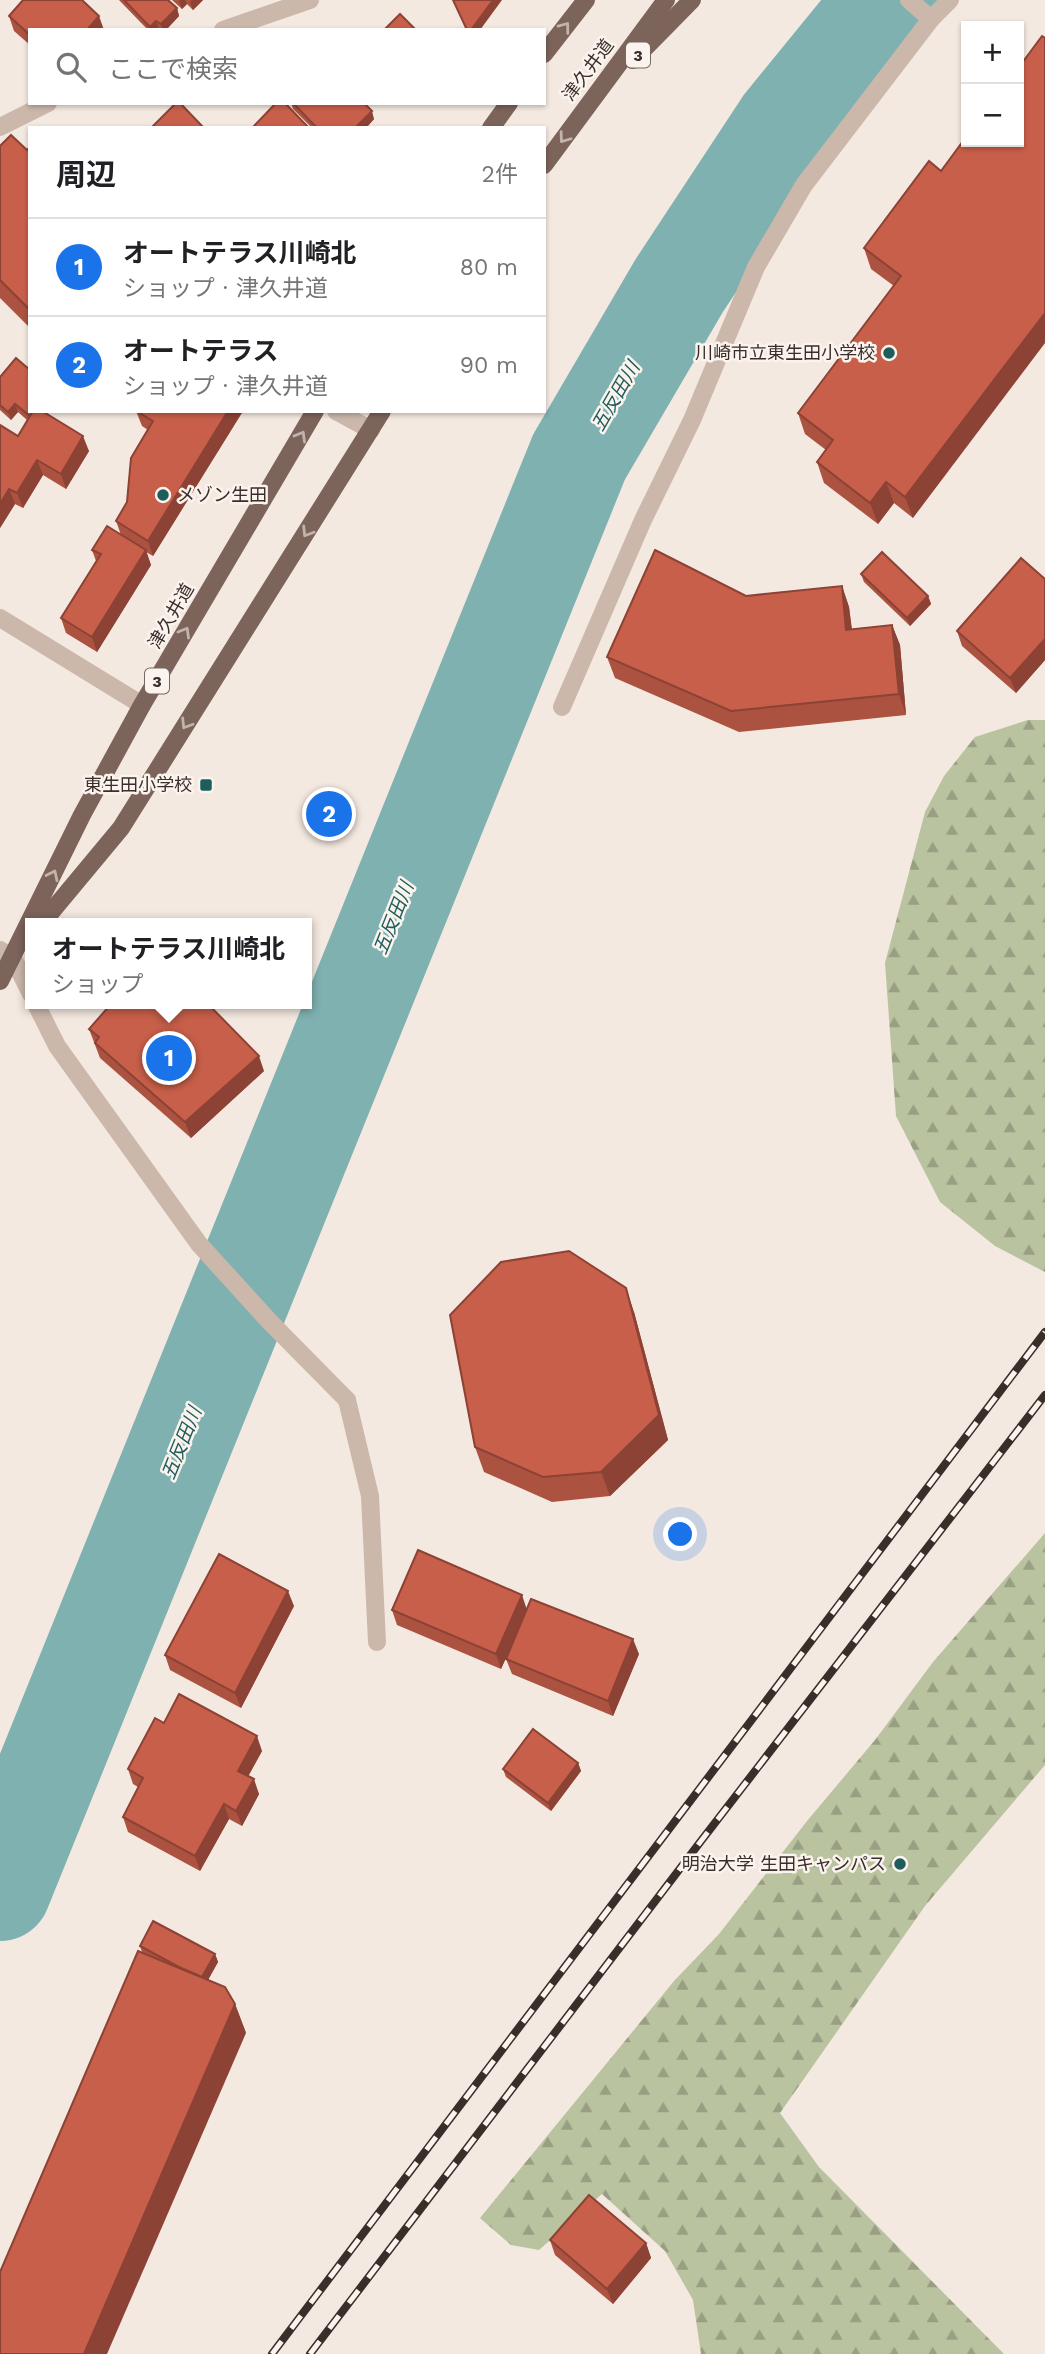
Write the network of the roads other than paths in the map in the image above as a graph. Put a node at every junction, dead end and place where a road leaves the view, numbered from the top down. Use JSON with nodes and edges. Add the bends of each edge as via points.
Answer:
{"nodes":[{"id":1,"x":310,"y":0,"type":"edge"},
{"id":2,"x":586,"y":0,"type":"edge"},
{"id":3,"x":666,"y":0,"type":"edge"},
{"id":4,"x":692,"y":0,"type":"edge"},
{"id":5,"x":950,"y":0,"type":"edge"},
{"id":6,"x":911,"y":2,"type":"edge"},
{"id":7,"x":931,"y":19,"type":"junction"},
{"id":8,"x":229,"y":28,"type":"edge"},
{"id":9,"x":546,"y":51,"type":"edge"},
{"id":10,"x":44,"y":105,"type":"edge"},
{"id":11,"x":508,"y":105,"type":"edge"},
{"id":12,"x":584,"y":111,"type":"junction"},
{"id":13,"x":492,"y":126,"type":"edge"},
{"id":14,"x":0,"y":127,"type":"edge"},
{"id":15,"x":546,"y":162,"type":"edge"},
{"id":16,"x":314,"y":413,"type":"edge"},
{"id":17,"x":341,"y":413,"type":"edge"},
{"id":18,"x":381,"y":413,"type":"edge"},
{"id":19,"x":371,"y":430,"type":"junction"},
{"id":20,"x":0,"y":618,"type":"edge"},
{"id":21,"x":142,"y":705,"type":"junction"},
{"id":22,"x":562,"y":708,"type":"dead end"},
{"id":23,"x":26,"y":918,"type":"edge"},
{"id":24,"x":46,"y":918,"type":"edge"},
{"id":25,"x":25,"y":919,"type":"edge"},
{"id":26,"x":25,"y":941,"type":"edge"},
{"id":27,"x":6,"y":954,"type":"edge"},
{"id":28,"x":0,"y":981,"type":"edge"},
{"id":29,"x":25,"y":984,"type":"edge"},
{"id":30,"x":38,"y":1009,"type":"edge"},
{"id":31,"x":377,"y":1642,"type":"dead end"}],
"edges":[{"from":1,"to":8,"type":"street"},
{"from":9,"to":2,"type":"main road","one_way":true},
{"from":3,"to":12,"type":"main road","name":"津久井道","number":"3"},
{"from":4,"to":12,"type":"main road","number":"3"},
{"from":5,"to":7,"type":"street"},
{"from":6,"to":7,"type":"street"},
{"from":7,"to":22,"type":"street","via":[[804,185],[756,267]]},
{"from":10,"to":14,"type":"street"},
{"from":11,"to":13,"type":"main road"},
{"from":12,"to":15,"type":"main road","name":"津久井道","number":"3","one_way":true},
{"from":21,"to":16,"type":"main road","name":"津久井道","number":"3","one_way":true},
{"from":17,"to":19,"type":"street"},
{"from":18,"to":19,"type":"main road"},
{"from":19,"to":24,"type":"main road","one_way":true,"via":[[121,828]]},
{"from":20,"to":21,"type":"street"},
{"from":23,"to":21,"type":"main road","name":"津久井道","number":"3","one_way":true},
{"from":27,"to":25,"type":"main road","name":"津久井道","number":"3","one_way":true},
{"from":26,"to":27,"type":"main road","name":"津久井道","number":"3"},
{"from":27,"to":28,"type":"main road","name":"津久井道","number":"3"},
{"from":27,"to":29,"type":"street"},
{"from":30,"to":31,"type":"street","via":[[57,1046],[199,1244],[347,1399],[370,1496]]}]}
